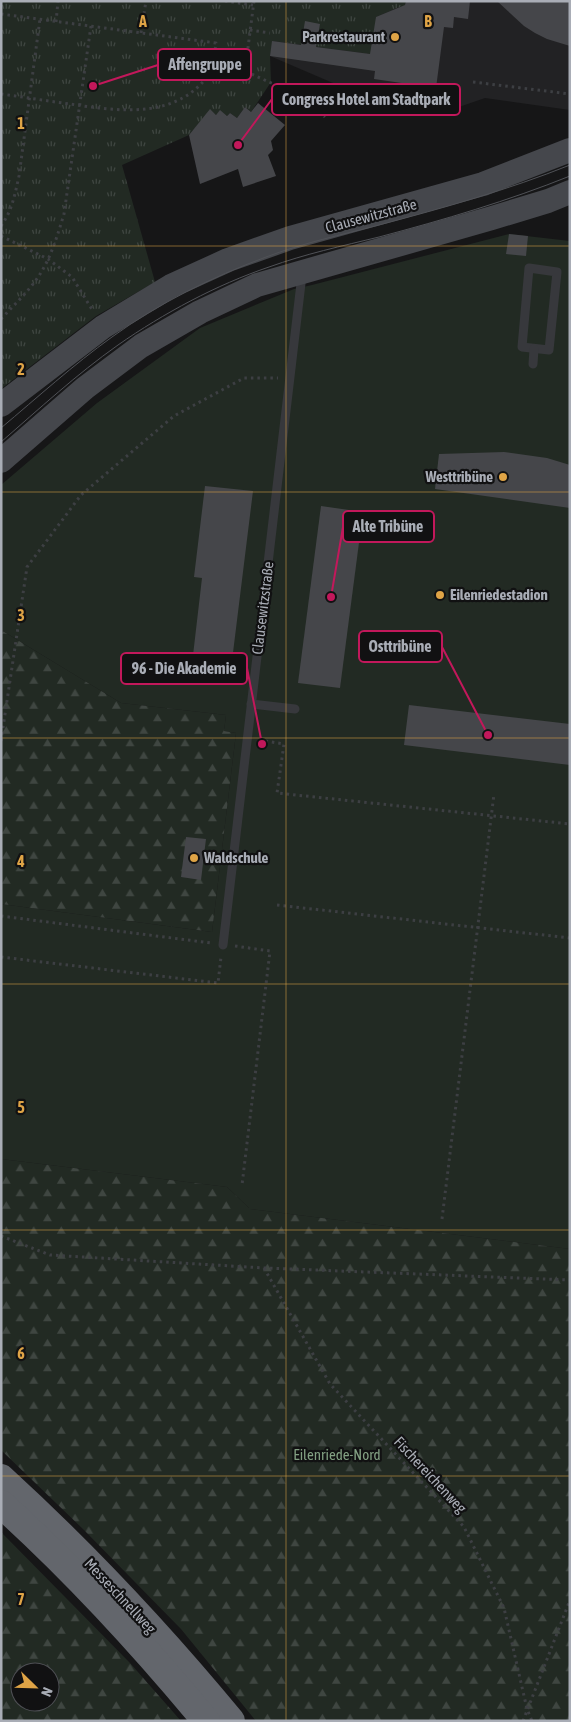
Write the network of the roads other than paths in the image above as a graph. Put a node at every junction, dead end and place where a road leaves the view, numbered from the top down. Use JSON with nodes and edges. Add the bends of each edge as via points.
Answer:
{"nodes":[{"id":1,"x":570,"y":150,"type":"edge"},
{"id":2,"x":570,"y":192,"type":"edge"},
{"id":3,"x":303,"y":271,"type":"junction"},
{"id":4,"x":534,"y":348,"type":"junction"},
{"id":5,"x":533,"y":364,"type":"dead end"},
{"id":6,"x":1,"y":406,"type":"edge"},
{"id":7,"x":1,"y":461,"type":"edge"},
{"id":8,"x":252,"y":704,"type":"junction"},
{"id":9,"x":294,"y":709,"type":"dead end"},
{"id":10,"x":223,"y":945,"type":"road end"},
{"id":11,"x":1,"y":1478,"type":"edge"},
{"id":12,"x":1,"y":1504,"type":"edge"},
{"id":13,"x":206,"y":1721,"type":"edge"},
{"id":14,"x":231,"y":1721,"type":"edge"}],
"edges":[{"from":1,"to":6,"type":"street","name":"Clausewitzstraße","via":[[483,184],[290,238],[228,260],[171,286],[102,327]]},
{"from":2,"to":3,"type":"street","via":[[492,218]]},
{"from":3,"to":7,"type":"street","via":[[257,285],[200,312],[142,346],[85,388]]},
{"from":3,"to":8,"type":"lane","name":"Clausewitzstraße"},
{"from":4,"to":4,"type":"lane","via":[[522,347],[529,268],[557,272],[549,350]]},
{"from":4,"to":5,"type":"lane"},
{"from":8,"to":9,"type":"lane"},
{"from":8,"to":10,"type":"lane","name":"Clausewitzstraße"},
{"from":11,"to":14,"type":"highway","name":"Messeschnellweg","via":[[119,1593]]},
{"from":12,"to":13,"type":"highway","name":"Messeschnellweg","via":[[106,1608]]}]}
